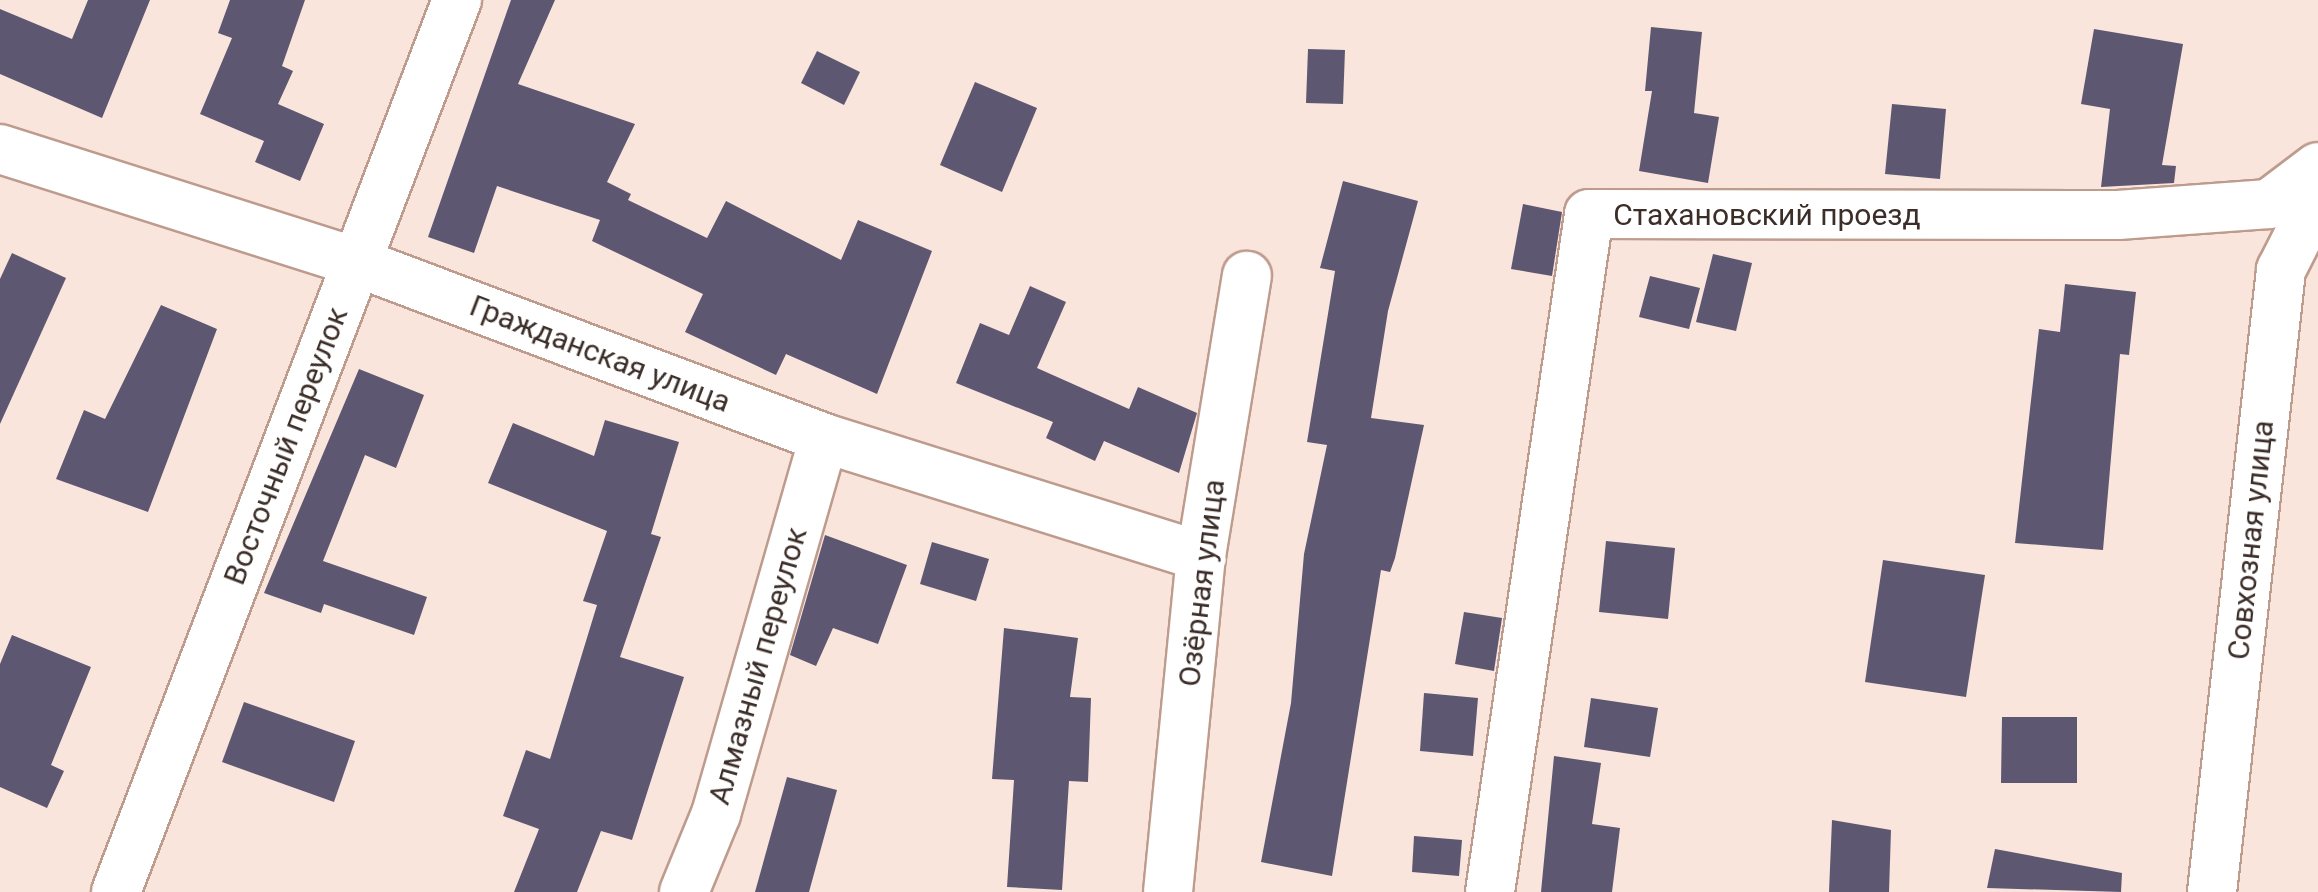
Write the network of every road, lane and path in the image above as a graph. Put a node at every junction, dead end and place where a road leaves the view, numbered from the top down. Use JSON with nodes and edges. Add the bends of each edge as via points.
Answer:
{"nodes":[{"id":1,"x":457,"y":0,"type":"edge"},
{"id":2,"x":0,"y":149,"type":"edge"},
{"id":3,"x":2318,"y":167,"type":"edge"},
{"id":4,"x":2318,"y":196,"type":"edge"},
{"id":5,"x":356,"y":262,"type":"junction"},
{"id":6,"x":2300,"y":273,"type":"edge"},
{"id":7,"x":1247,"y":276,"type":"dead end"},
{"id":8,"x":824,"y":438,"type":"junction"},
{"id":9,"x":1202,"y":556,"type":"junction"},
{"id":10,"x":116,"y":892,"type":"edge"},
{"id":11,"x":684,"y":892,"type":"edge"},
{"id":12,"x":1168,"y":892,"type":"edge"},
{"id":13,"x":1490,"y":892,"type":"edge"},
{"id":14,"x":2212,"y":892,"type":"edge"}],
"edges":[{"from":1,"to":5,"type":"street","name":"Восточный переулок"},
{"from":2,"to":5,"type":"street","name":"Гражданская улица"},
{"from":3,"to":13,"type":"street","name":"Стахановский проезд","via":[[2270,204],[2118,215],[1589,214]]},
{"from":4,"to":6,"type":"street","name":"Совхозная улица"},
{"from":5,"to":8,"type":"street","name":"Гражданская улица"},
{"from":5,"to":10,"type":"street","name":"Восточный переулок"},
{"from":6,"to":14,"type":"street","name":"Совхозная улица"},
{"from":7,"to":9,"type":"street","name":"Озёрная улица"},
{"from":8,"to":9,"type":"street","name":"Гражданская улица"},
{"from":8,"to":11,"type":"street","name":"Алмазный переулок","via":[[716,814]]},
{"from":9,"to":12,"type":"street","name":"Озёрная улица"}]}
